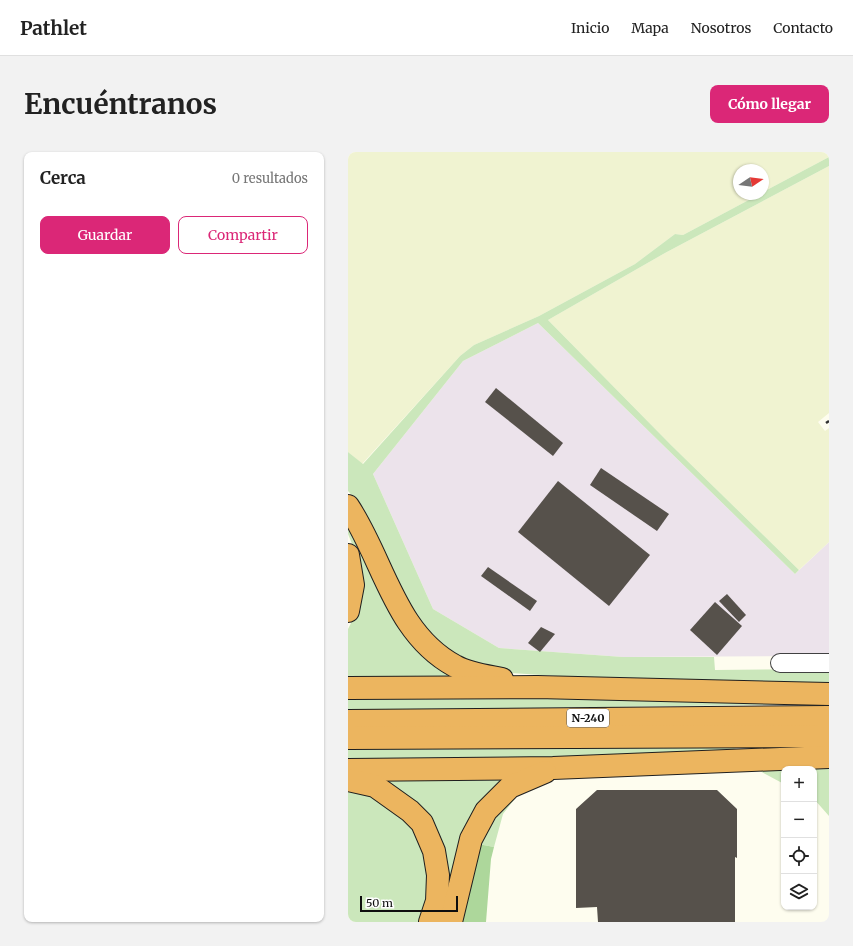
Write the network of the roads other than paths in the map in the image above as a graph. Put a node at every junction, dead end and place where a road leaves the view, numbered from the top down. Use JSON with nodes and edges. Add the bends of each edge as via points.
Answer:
{"nodes":[{"id":1,"x":348,"y":506,"type":"edge"},
{"id":2,"x":348,"y":555,"type":"edge"},
{"id":3,"x":348,"y":611,"type":"edge"},
{"id":4,"x":829,"y":663,"type":"edge"},
{"id":5,"x":780,"y":664,"type":"dead end"},
{"id":6,"x":537,"y":687,"type":"junction"},
{"id":7,"x":348,"y":688,"type":"edge"},
{"id":8,"x":829,"y":694,"type":"edge"},
{"id":9,"x":829,"y":717,"type":"edge"},
{"id":10,"x":348,"y":721,"type":"edge"},
{"id":11,"x":829,"y":736,"type":"edge"},
{"id":12,"x":348,"y":738,"type":"edge"},
{"id":13,"x":829,"y":757,"type":"edge"},
{"id":14,"x":553,"y":768,"type":"junction"},
{"id":15,"x":348,"y":770,"type":"edge"},
{"id":16,"x":348,"y":780,"type":"edge"},
{"id":17,"x":430,"y":922,"type":"edge"},
{"id":18,"x":451,"y":922,"type":"edge"}],
"edges":[{"from":1,"to":6,"type":"highway","via":[[370,545],[399,609],[422,642],[436,655],[456,667]]},
{"from":2,"to":3,"type":"highway","via":[[353,585]]},
{"from":4,"to":5,"type":"street"},
{"from":6,"to":7,"type":"highway"},
{"from":6,"to":8,"type":"highway"},
{"from":9,"to":10,"type":"highway","number":"N-240"},
{"from":11,"to":12,"type":"highway","number":"N-240"},
{"from":13,"to":14,"type":"highway"},
{"from":14,"to":15,"type":"highway"},
{"from":14,"to":18,"type":"highway","via":[[510,787],[486,811],[471,839]]},
{"from":16,"to":17,"type":"highway","via":[[375,786],[410,811],[422,823],[434,851],[438,875],[437,901]]}]}
